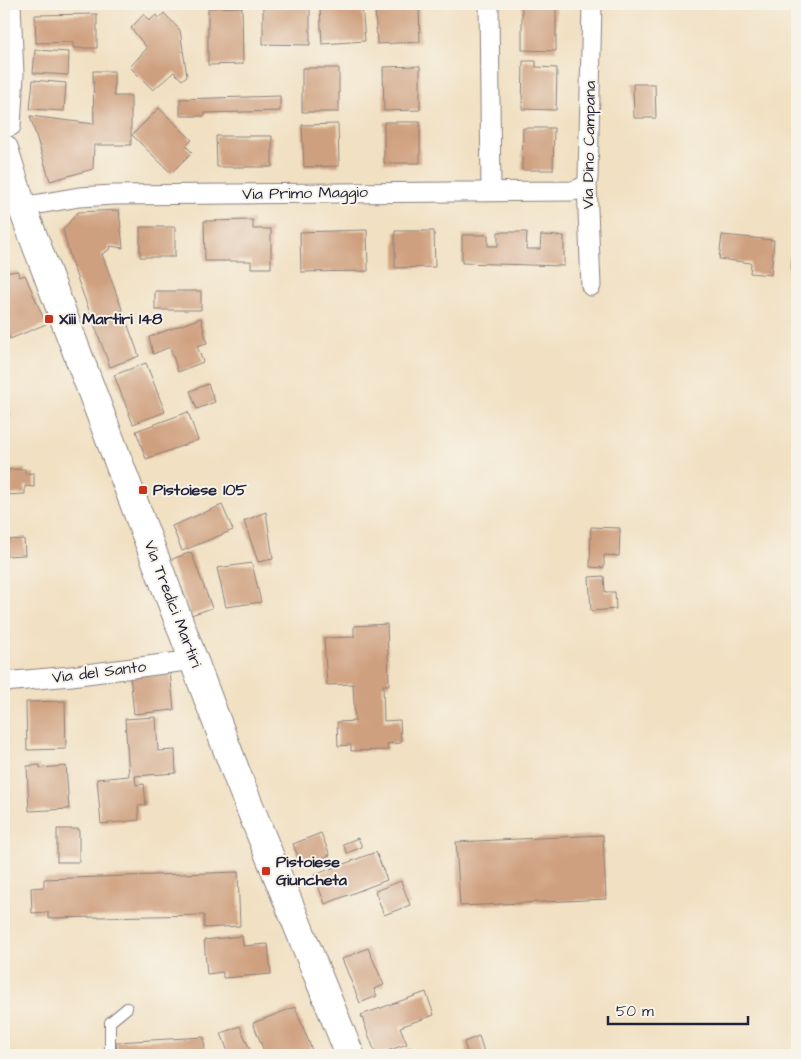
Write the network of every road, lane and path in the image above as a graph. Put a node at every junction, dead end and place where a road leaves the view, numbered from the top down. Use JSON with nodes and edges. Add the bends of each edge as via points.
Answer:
{"nodes":[{"id":1,"x":11,"y":4,"type":"edge"},
{"id":2,"x":489,"y":4,"type":"edge"},
{"id":3,"x":592,"y":4,"type":"edge"},
{"id":4,"x":4,"y":128,"type":"edge"},
{"id":5,"x":4,"y":149,"type":"edge"},
{"id":6,"x":587,"y":184,"type":"junction"},
{"id":7,"x":490,"y":191,"type":"junction"},
{"id":8,"x":22,"y":208,"type":"junction"},
{"id":9,"x":591,"y":286,"type":"dead end"},
{"id":10,"x":194,"y":660,"type":"junction"},
{"id":11,"x":4,"y":682,"type":"edge"},
{"id":12,"x":127,"y":1008,"type":"dead end"},
{"id":13,"x":110,"y":1055,"type":"edge"},
{"id":14,"x":350,"y":1055,"type":"edge"}],
"edges":[{"from":1,"to":4,"type":"street","via":[[12,117],[11,126]]},
{"from":2,"to":7,"type":"street"},
{"from":3,"to":6,"type":"street","name":"Via Dino Campana"},
{"from":5,"to":8,"type":"main road","name":"Via Tredici Martiri"},
{"from":6,"to":7,"type":"street","name":"Via Primo Maggio","via":[[572,191]]},
{"from":6,"to":9,"type":"street","name":"Via Dino Campana"},
{"from":7,"to":8,"type":"street","name":"Via Primo Maggio","via":[[114,195],[79,197]]},
{"from":8,"to":10,"type":"main road","name":"Via Tredici Martiri"},
{"from":10,"to":11,"type":"street","name":"Via del Santo"},
{"from":10,"to":14,"type":"main road","name":"Via Tredici Martiri"},
{"from":12,"to":13,"type":"lane","via":[[110,1022]]}]}
